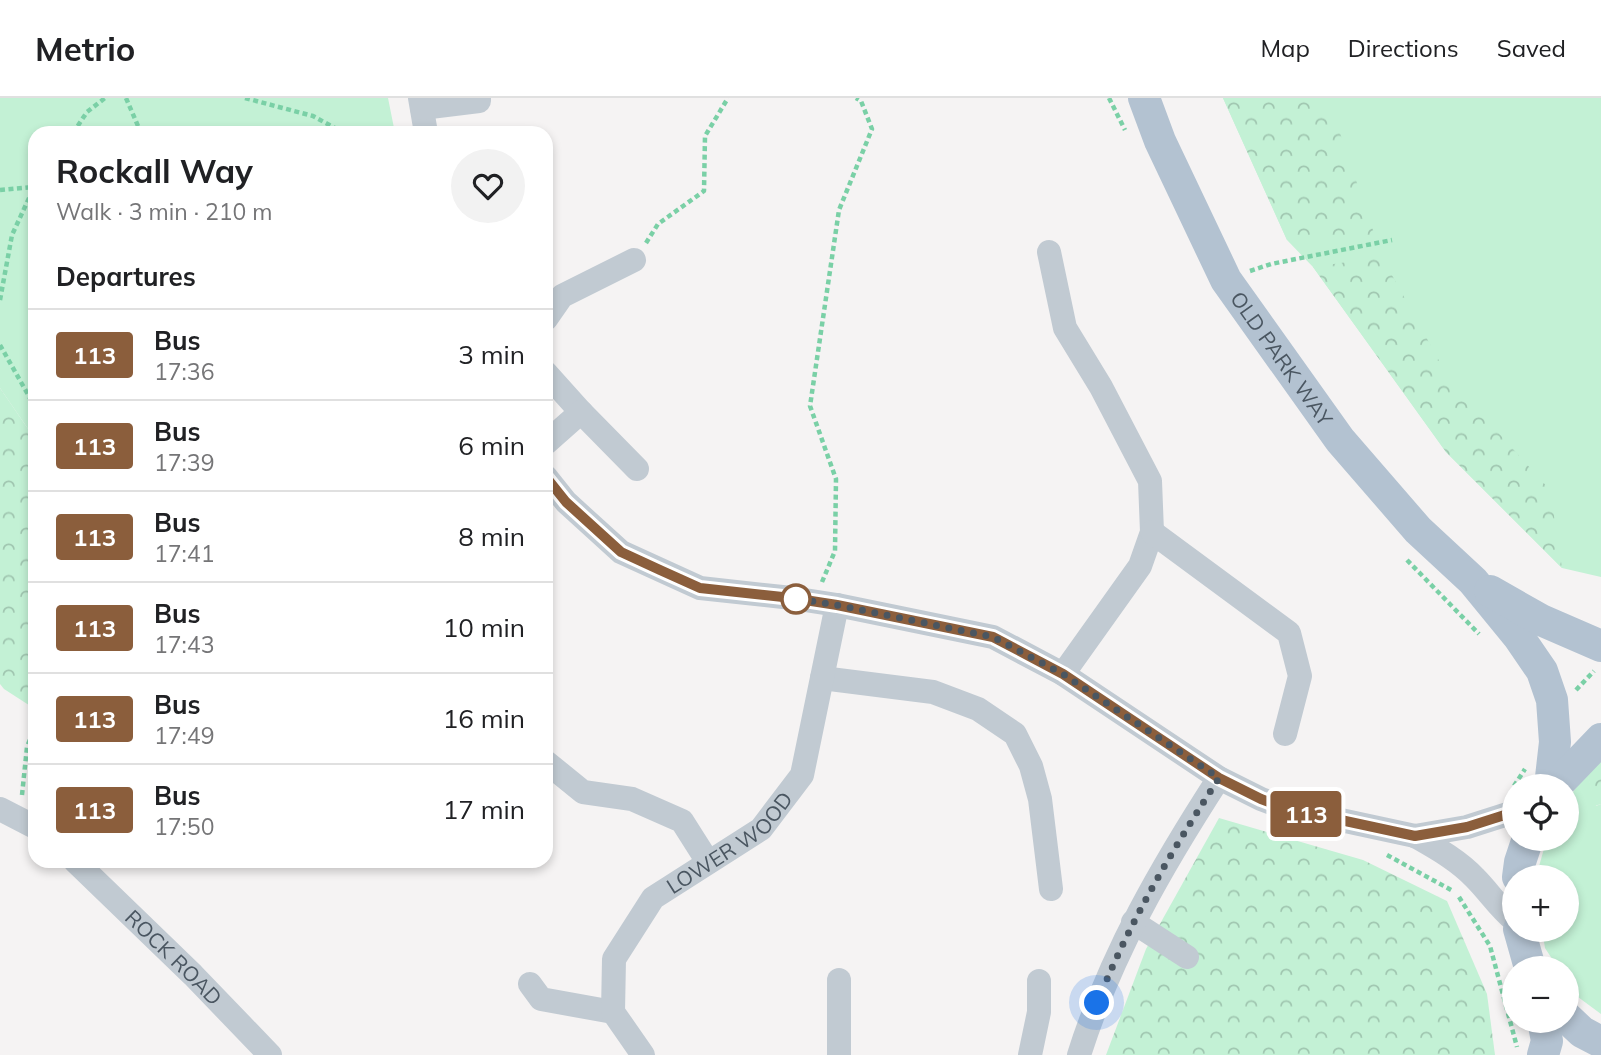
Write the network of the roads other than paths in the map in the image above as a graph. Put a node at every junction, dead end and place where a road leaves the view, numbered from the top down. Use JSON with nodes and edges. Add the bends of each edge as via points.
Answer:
{"nodes":[{"id":1,"x":479,"y":98,"type":"edge"},
{"id":2,"x":1144,"y":98,"type":"edge"},
{"id":3,"x":421,"y":103,"type":"edge"},
{"id":4,"x":425,"y":126,"type":"edge"},
{"id":5,"x":1049,"y":252,"type":"dead end"},
{"id":6,"x":634,"y":260,"type":"road end"},
{"id":7,"x":553,"y":310,"type":"edge"},
{"id":8,"x":553,"y":381,"type":"edge"},
{"id":9,"x":581,"y":412,"type":"junction"},
{"id":10,"x":553,"y":437,"type":"edge"},
{"id":11,"x":637,"y":469,"type":"dead end"},
{"id":12,"x":553,"y":486,"type":"edge"},
{"id":13,"x":1152,"y":532,"type":"junction"},
{"id":14,"x":1473,"y":581,"type":"junction"},
{"id":15,"x":825,"y":604,"type":"junction"},
{"id":16,"x":1601,"y":646,"type":"edge"},
{"id":17,"x":1063,"y":674,"type":"junction"},
{"id":18,"x":822,"y":678,"type":"junction"},
{"id":19,"x":1285,"y":734,"type":"dead end"},
{"id":20,"x":1601,"y":739,"type":"edge"},
{"id":21,"x":553,"y":768,"type":"edge"},
{"id":22,"x":1551,"y":774,"type":"edge"},
{"id":23,"x":1567,"y":774,"type":"edge"},
{"id":24,"x":1219,"y":778,"type":"junction"},
{"id":25,"x":1502,"y":816,"type":"edge"},
{"id":26,"x":1415,"y":836,"type":"junction"},
{"id":27,"x":708,"y":862,"type":"junction"},
{"id":28,"x":82,"y":868,"type":"edge"},
{"id":29,"x":1051,"y":889,"type":"dead end"},
{"id":30,"x":1502,"y":907,"type":"edge"},
{"id":31,"x":1133,"y":922,"type":"junction"},
{"id":32,"x":1187,"y":957,"type":"dead end"},
{"id":33,"x":839,"y":980,"type":"dead end"},
{"id":34,"x":1039,"y":981,"type":"dead end"},
{"id":35,"x":530,"y":984,"type":"dead end"},
{"id":36,"x":613,"y":1012,"type":"junction"},
{"id":37,"x":1579,"y":1029,"type":"edge"},
{"id":38,"x":1545,"y":1033,"type":"edge"},
{"id":39,"x":1601,"y":1042,"type":"edge"},
{"id":40,"x":270,"y":1055,"type":"edge"},
{"id":41,"x":643,"y":1055,"type":"edge"},
{"id":42,"x":839,"y":1055,"type":"edge"},
{"id":43,"x":1030,"y":1055,"type":"edge"},
{"id":44,"x":1079,"y":1055,"type":"edge"},
{"id":45,"x":1543,"y":1055,"type":"edge"}],
"edges":[{"from":1,"to":3,"type":"street"},
{"from":2,"to":14,"type":"main road","name":"OLD PARK WAY","via":[[1226,280],[1340,440],[1418,530]]},
{"from":3,"to":4,"type":"street"},
{"from":5,"to":13,"type":"street","via":[[1065,328],[1150,481]]},
{"from":6,"to":7,"type":"street","via":[[562,296]]},
{"from":8,"to":9,"type":"street"},
{"from":9,"to":10,"type":"street"},
{"from":9,"to":11,"type":"street"},
{"from":12,"to":15,"type":"street","via":[[621,552],[700,588]]},
{"from":13,"to":17,"type":"street","via":[[1140,565]]},
{"from":13,"to":19,"type":"street","via":[[1289,633],[1300,676]]},
{"from":14,"to":16,"type":"main road","name":"OLD PARK WAY","via":[[1541,620]]},
{"from":14,"to":22,"type":"main road","name":"OLD PARK WAY","via":[[1542,671],[1552,700]]},
{"from":15,"to":17,"type":"street","via":[[993,637]]},
{"from":15,"to":18,"type":"street","name":"LOWER WOOD"},
{"from":17,"to":24,"type":"street"},
{"from":18,"to":27,"type":"street","name":"LOWER WOOD","via":[[802,775],[761,829]]},
{"from":18,"to":29,"type":"street","via":[[933,692],[978,709],[1015,734],[1040,799]]},
{"from":20,"to":23,"type":"main road"},
{"from":21,"to":27,"type":"street","via":[[583,792],[632,799],[682,821]]},
{"from":24,"to":26,"type":"street","via":[[1285,808]]},
{"from":24,"to":31,"type":"street"},
{"from":25,"to":26,"type":"street"},
{"from":26,"to":30,"type":"street","via":[[1463,866]]},
{"from":27,"to":36,"type":"street","name":"LOWER WOOD","via":[[653,898],[614,959]]},
{"from":28,"to":40,"type":"street","name":"ROCK ROAD"},
{"from":31,"to":32,"type":"street"},
{"from":31,"to":44,"type":"street"},
{"from":33,"to":42,"type":"street"},
{"from":34,"to":43,"type":"street","via":[[1039,1012]]},
{"from":35,"to":36,"type":"street","via":[[541,999]]},
{"from":36,"to":41,"type":"street"},
{"from":37,"to":39,"type":"main road"},
{"from":38,"to":45,"type":"main road"}]}
